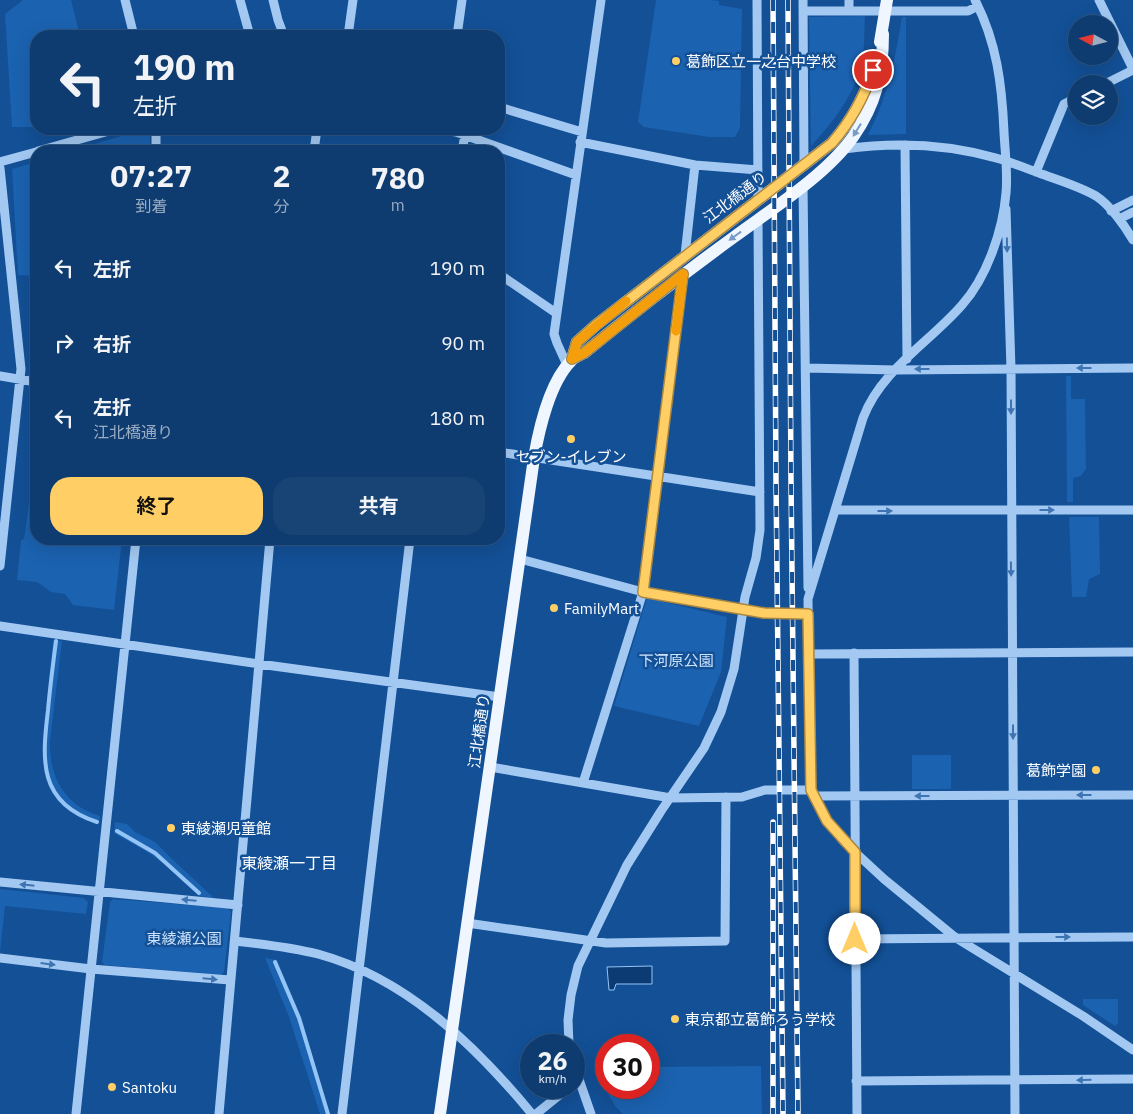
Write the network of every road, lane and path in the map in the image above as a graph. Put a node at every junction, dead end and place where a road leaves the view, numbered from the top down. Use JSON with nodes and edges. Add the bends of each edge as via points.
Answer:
{"nodes":[{"id":1,"x":125,"y":0,"type":"edge"},
{"id":2,"x":240,"y":0,"type":"edge"},
{"id":3,"x":273,"y":0,"type":"edge"},
{"id":4,"x":353,"y":0,"type":"edge"},
{"id":5,"x":462,"y":0,"type":"edge"},
{"id":6,"x":601,"y":0,"type":"edge"},
{"id":7,"x":756,"y":0,"type":"edge"},
{"id":8,"x":803,"y":0,"type":"edge"},
{"id":9,"x":849,"y":0,"type":"edge"},
{"id":10,"x":1098,"y":0,"type":"edge"},
{"id":11,"x":976,"y":3,"type":"edge"},
{"id":12,"x":886,"y":5,"type":"edge"},
{"id":13,"x":803,"y":11,"type":"junction"},
{"id":14,"x":849,"y":11,"type":"junction"},
{"id":15,"x":132,"y":30,"type":"edge"},
{"id":16,"x":248,"y":30,"type":"edge"},
{"id":17,"x":282,"y":30,"type":"edge"},
{"id":18,"x":349,"y":30,"type":"edge"},
{"id":19,"x":458,"y":30,"type":"edge"},
{"id":20,"x":882,"y":34,"type":"junction"},
{"id":21,"x":1133,"y":70,"type":"edge"},
{"id":22,"x":1118,"y":78,"type":"edge"},
{"id":23,"x":1068,"y":102,"type":"edge"},
{"id":24,"x":505,"y":109,"type":"edge"},
{"id":25,"x":582,"y":132,"type":"junction"},
{"id":26,"x":95,"y":135,"type":"edge"},
{"id":27,"x":465,"y":135,"type":"joint"},
{"id":28,"x":580,"y":142,"type":"junction"},
{"id":29,"x":61,"y":145,"type":"edge"},
{"id":30,"x":463,"y":145,"type":"edge"},
{"id":31,"x":493,"y":145,"type":"edge"},
{"id":32,"x":905,"y":145,"type":"junction"},
{"id":33,"x":505,"y":149,"type":"edge"},
{"id":34,"x":844,"y":150,"type":"junction"},
{"id":35,"x":30,"y":154,"type":"edge"},
{"id":36,"x":0,"y":162,"type":"edge"},
{"id":37,"x":1006,"y":162,"type":"junction"},
{"id":38,"x":695,"y":165,"type":"junction"},
{"id":39,"x":804,"y":166,"type":"junction"},
{"id":40,"x":0,"y":168,"type":"edge"},
{"id":41,"x":758,"y":170,"type":"junction"},
{"id":42,"x":1036,"y":172,"type":"junction"},
{"id":43,"x":576,"y":175,"type":"junction"},
{"id":44,"x":804,"y":185,"type":"junction"},
{"id":45,"x":1006,"y":196,"type":"junction"},
{"id":46,"x":758,"y":200,"type":"junction"},
{"id":47,"x":1133,"y":200,"type":"edge"},
{"id":48,"x":1111,"y":211,"type":"junction"},
{"id":49,"x":1133,"y":212,"type":"edge"},
{"id":50,"x":758,"y":219,"type":"junction"},
{"id":51,"x":1119,"y":219,"type":"junction"},
{"id":52,"x":1133,"y":240,"type":"edge"},
{"id":53,"x":685,"y":255,"type":"junction"},
{"id":54,"x":683,"y":274,"type":"junction"},
{"id":55,"x":505,"y":278,"type":"edge"},
{"id":56,"x":556,"y":313,"type":"junction"},
{"id":57,"x":907,"y":360,"type":"junction"},
{"id":58,"x":569,"y":362,"type":"junction"},
{"id":59,"x":806,"y":368,"type":"junction"},
{"id":60,"x":1133,"y":368,"type":"edge"},
{"id":61,"x":1011,"y":369,"type":"junction"},
{"id":62,"x":896,"y":370,"type":"junction"},
{"id":63,"x":0,"y":376,"type":"edge"},
{"id":64,"x":19,"y":379,"type":"junction"},
{"id":65,"x":30,"y":381,"type":"edge"},
{"id":66,"x":505,"y":453,"type":"edge"},
{"id":67,"x":534,"y":458,"type":"junction"},
{"id":68,"x":658,"y":476,"type":"junction"},
{"id":69,"x":760,"y":492,"type":"junction"},
{"id":70,"x":836,"y":510,"type":"junction"},
{"id":71,"x":1133,"y":510,"type":"edge"},
{"id":72,"x":1011,"y":511,"type":"junction"},
{"id":73,"x":135,"y":545,"type":"edge"},
{"id":74,"x":270,"y":545,"type":"edge"},
{"id":75,"x":409,"y":545,"type":"edge"},
{"id":76,"x":520,"y":559,"type":"junction"},
{"id":77,"x":0,"y":566,"type":"edge"},
{"id":78,"x":643,"y":592,"type":"junction"},
{"id":79,"x":808,"y":599,"type":"junction"},
{"id":80,"x":743,"y":609,"type":"junction"},
{"id":81,"x":808,"y":614,"type":"junction"},
{"id":82,"x":0,"y":626,"type":"edge"},
{"id":83,"x":125,"y":644,"type":"junction"},
{"id":84,"x":1012,"y":652,"type":"junction"},
{"id":85,"x":1133,"y":652,"type":"edge"},
{"id":86,"x":854,"y":653,"type":"junction"},
{"id":87,"x":809,"y":654,"type":"junction"},
{"id":88,"x":260,"y":664,"type":"junction"},
{"id":89,"x":392,"y":683,"type":"junction"},
{"id":90,"x":500,"y":696,"type":"junction"},
{"id":91,"x":490,"y":767,"type":"junction"},
{"id":92,"x":583,"y":783,"type":"junction"},
{"id":93,"x":813,"y":793,"type":"junction"},
{"id":94,"x":1013,"y":795,"type":"junction"},
{"id":95,"x":1133,"y":795,"type":"edge"},
{"id":96,"x":855,"y":796,"type":"junction"},
{"id":97,"x":726,"y":797,"type":"junction"},
{"id":98,"x":670,"y":798,"type":"junction"},
{"id":99,"x":855,"y":852,"type":"junction"},
{"id":100,"x":0,"y":882,"type":"edge"},
{"id":101,"x":99,"y":893,"type":"junction"},
{"id":102,"x":238,"y":905,"type":"junction"},
{"id":103,"x":468,"y":923,"type":"junction"},
{"id":104,"x":1133,"y":937,"type":"edge"},
{"id":105,"x":956,"y":938,"type":"junction"},
{"id":106,"x":1015,"y":938,"type":"junction"},
{"id":107,"x":855,"y":939,"type":"junction"},
{"id":108,"x":590,"y":940,"type":"junction"},
{"id":109,"x":237,"y":941,"type":"junction"},
{"id":110,"x":0,"y":958,"type":"edge"},
{"id":111,"x":91,"y":969,"type":"junction"},
{"id":112,"x":359,"y":969,"type":"junction"},
{"id":113,"x":1014,"y":974,"type":"junction"},
{"id":114,"x":230,"y":980,"type":"junction"},
{"id":115,"x":452,"y":1030,"type":"junction"},
{"id":116,"x":569,"y":1034,"type":"edge"},
{"id":117,"x":1133,"y":1050,"type":"edge"},
{"id":118,"x":1133,"y":1079,"type":"edge"},
{"id":119,"x":856,"y":1081,"type":"junction"},
{"id":120,"x":1015,"y":1081,"type":"junction"},
{"id":121,"x":554,"y":1099,"type":"edge"},
{"id":122,"x":585,"y":1099,"type":"edge"},
{"id":123,"x":76,"y":1114,"type":"edge"},
{"id":124,"x":219,"y":1114,"type":"edge"},
{"id":125,"x":342,"y":1114,"type":"edge"},
{"id":126,"x":440,"y":1114,"type":"edge"},
{"id":127,"x":534,"y":1114,"type":"edge"},
{"id":128,"x":592,"y":1114,"type":"edge"},
{"id":129,"x":857,"y":1114,"type":"edge"},
{"id":130,"x":1015,"y":1114,"type":"edge"}],
"edges":[{"from":1,"to":15,"type":"street"},
{"from":2,"to":16,"type":"street"},
{"from":3,"to":17,"type":"street"},
{"from":4,"to":18,"type":"street"},
{"from":5,"to":19,"type":"street"},
{"from":6,"to":25,"type":"street"},
{"from":7,"to":41,"type":"street"},
{"from":8,"to":13,"type":"street"},
{"from":9,"to":14,"type":"street"},
{"from":10,"to":21,"type":"street"},
{"from":11,"to":12,"type":"street","via":[[968,11]]},
{"from":11,"to":37,"type":"street","via":[[1000,70]]},
{"from":12,"to":14,"type":"street"},
{"from":12,"to":20,"type":"main road","name":"江北橋通り"},
{"from":13,"to":14,"type":"street"},
{"from":13,"to":39,"type":"street"},
{"from":20,"to":34,"type":"main road","name":"江北橋通り","one_way":true,"via":[[879,83],[870,108]]},
{"from":20,"to":39,"type":"main road","name":"江北橋通り","via":[[867,90],[858,108],[832,143]]},
{"from":21,"to":22,"type":"street"},
{"from":23,"to":42,"type":"street","via":[[1064,104]]},
{"from":24,"to":25,"type":"street"},
{"from":25,"to":28,"type":"street"},
{"from":26,"to":29,"type":"street"},
{"from":27,"to":30,"type":"street"},
{"from":27,"to":31,"type":"street"},
{"from":28,"to":38,"type":"street"},
{"from":28,"to":43,"type":"street"},
{"from":32,"to":34,"type":"street"},
{"from":32,"to":37,"type":"street","via":[[942,147]]},
{"from":32,"to":57,"type":"street"},
{"from":33,"to":43,"type":"street"},
{"from":34,"to":44,"type":"main road","name":"江北橋通り"},
{"from":35,"to":36,"type":"street"},
{"from":37,"to":42,"type":"street"},
{"from":37,"to":45,"type":"street"},
{"from":38,"to":41,"type":"street"},
{"from":38,"to":53,"type":"street"},
{"from":39,"to":46,"type":"main road","name":"江北橋通り"},
{"from":40,"to":64,"type":"street","via":[[21,369]]},
{"from":41,"to":46,"type":"street"},
{"from":42,"to":48,"type":"street","via":[[1098,197]]},
{"from":43,"to":56,"type":"street"},
{"from":44,"to":50,"type":"main road","name":"江北橋通り"},
{"from":44,"to":59,"type":"street"},
{"from":45,"to":57,"type":"street","via":[[994,245],[981,279],[961,306]]},
{"from":45,"to":61,"type":"street","one_way":true},
{"from":46,"to":53,"type":"main road","name":"江北橋通り"},
{"from":47,"to":48,"type":"street"},
{"from":48,"to":51,"type":"street"},
{"from":49,"to":51,"type":"street"},
{"from":50,"to":54,"type":"main road","name":"江北橋通り","one_way":true},
{"from":50,"to":69,"type":"street"},
{"from":51,"to":52,"type":"street"},
{"from":53,"to":58,"type":"main road","name":"江北橋通り","via":[[577,342]]},
{"from":54,"to":58,"type":"main road","name":"江北橋通り"},
{"from":54,"to":68,"type":"street"},
{"from":55,"to":56,"type":"street"},
{"from":56,"to":58,"type":"street","via":[[554,334]]},
{"from":57,"to":62,"type":"street"},
{"from":58,"to":67,"type":"main road","name":"江北橋通り","via":[[543,415]]},
{"from":59,"to":62,"type":"street"},
{"from":59,"to":79,"type":"street"},
{"from":60,"to":61,"type":"street","one_way":true},
{"from":61,"to":62,"type":"street","one_way":true},
{"from":61,"to":72,"type":"street","one_way":true},
{"from":62,"to":70,"type":"street","via":[[867,406]]},
{"from":63,"to":64,"type":"street"},
{"from":64,"to":65,"type":"street"},
{"from":64,"to":77,"type":"street"},
{"from":66,"to":67,"type":"street"},
{"from":67,"to":68,"type":"street"},
{"from":67,"to":76,"type":"main road","name":"江北橋通り"},
{"from":68,"to":69,"type":"street"},
{"from":68,"to":78,"type":"street"},
{"from":69,"to":80,"type":"street","via":[[756,558]]},
{"from":70,"to":72,"type":"street","one_way":true},
{"from":70,"to":79,"type":"street"},
{"from":72,"to":71,"type":"street","one_way":true},
{"from":72,"to":84,"type":"street","one_way":true},
{"from":73,"to":83,"type":"street"},
{"from":74,"to":88,"type":"street"},
{"from":75,"to":89,"type":"street"},
{"from":76,"to":78,"type":"street"},
{"from":76,"to":90,"type":"main road","name":"江北橋通り"},
{"from":78,"to":80,"type":"street"},
{"from":78,"to":92,"type":"street"},
{"from":79,"to":81,"type":"street"},
{"from":80,"to":81,"type":"street"},
{"from":80,"to":98,"type":"street","via":[[734,669],[721,712],[704,748]]},
{"from":81,"to":87,"type":"street"},
{"from":82,"to":83,"type":"street"},
{"from":83,"to":88,"type":"street"},
{"from":83,"to":101,"type":"street"},
{"from":84,"to":85,"type":"street"},
{"from":84,"to":86,"type":"street"},
{"from":84,"to":94,"type":"street","one_way":true},
{"from":86,"to":87,"type":"street"},
{"from":86,"to":96,"type":"street"},
{"from":87,"to":93,"type":"street"},
{"from":88,"to":89,"type":"street"},
{"from":88,"to":102,"type":"street"},
{"from":89,"to":90,"type":"street"},
{"from":89,"to":112,"type":"street"},
{"from":90,"to":91,"type":"main road","name":"江北橋通り"},
{"from":91,"to":92,"type":"street"},
{"from":91,"to":103,"type":"main road","name":"江北橋通り"},
{"from":92,"to":98,"type":"street"},
{"from":93,"to":96,"type":"street"},
{"from":93,"to":97,"type":"street","via":[[765,790],[742,797]]},
{"from":93,"to":99,"type":"street","via":[[834,831]]},
{"from":95,"to":94,"type":"street","one_way":true},
{"from":94,"to":96,"type":"street","one_way":true},
{"from":94,"to":106,"type":"street"},
{"from":96,"to":99,"type":"street"},
{"from":97,"to":98,"type":"street"},
{"from":97,"to":108,"type":"street","via":[[724,941],[606,943]]},
{"from":98,"to":108,"type":"street","via":[[627,865]]},
{"from":99,"to":105,"type":"street"},
{"from":99,"to":107,"type":"street"},
{"from":101,"to":100,"type":"street","one_way":true},
{"from":102,"to":101,"type":"street","one_way":true},
{"from":101,"to":111,"type":"street"},
{"from":102,"to":109,"type":"street"},
{"from":103,"to":108,"type":"street"},
{"from":103,"to":115,"type":"main road","name":"江北橋通り"},
{"from":106,"to":104,"type":"street","one_way":true},
{"from":105,"to":106,"type":"street"},
{"from":105,"to":107,"type":"street"},
{"from":105,"to":113,"type":"street"},
{"from":106,"to":113,"type":"street"},
{"from":107,"to":119,"type":"street"},
{"from":108,"to":116,"type":"street","via":[[573,981]]},
{"from":109,"to":112,"type":"street","via":[[305,951]]},
{"from":109,"to":114,"type":"street"},
{"from":110,"to":111,"type":"street","one_way":true},
{"from":111,"to":114,"type":"street","one_way":true},
{"from":111,"to":123,"type":"street"},
{"from":112,"to":115,"type":"street","via":[[393,987]]},
{"from":112,"to":125,"type":"street"},
{"from":113,"to":117,"type":"street"},
{"from":113,"to":120,"type":"street"},
{"from":114,"to":124,"type":"street"},
{"from":115,"to":126,"type":"main road","name":"江北橋通り"},
{"from":115,"to":127,"type":"street"},
{"from":118,"to":120,"type":"street","one_way":true},
{"from":119,"to":120,"type":"street"},
{"from":119,"to":129,"type":"street"},
{"from":120,"to":130,"type":"street"},
{"from":121,"to":127,"type":"street"},
{"from":122,"to":128,"type":"street"}]}
